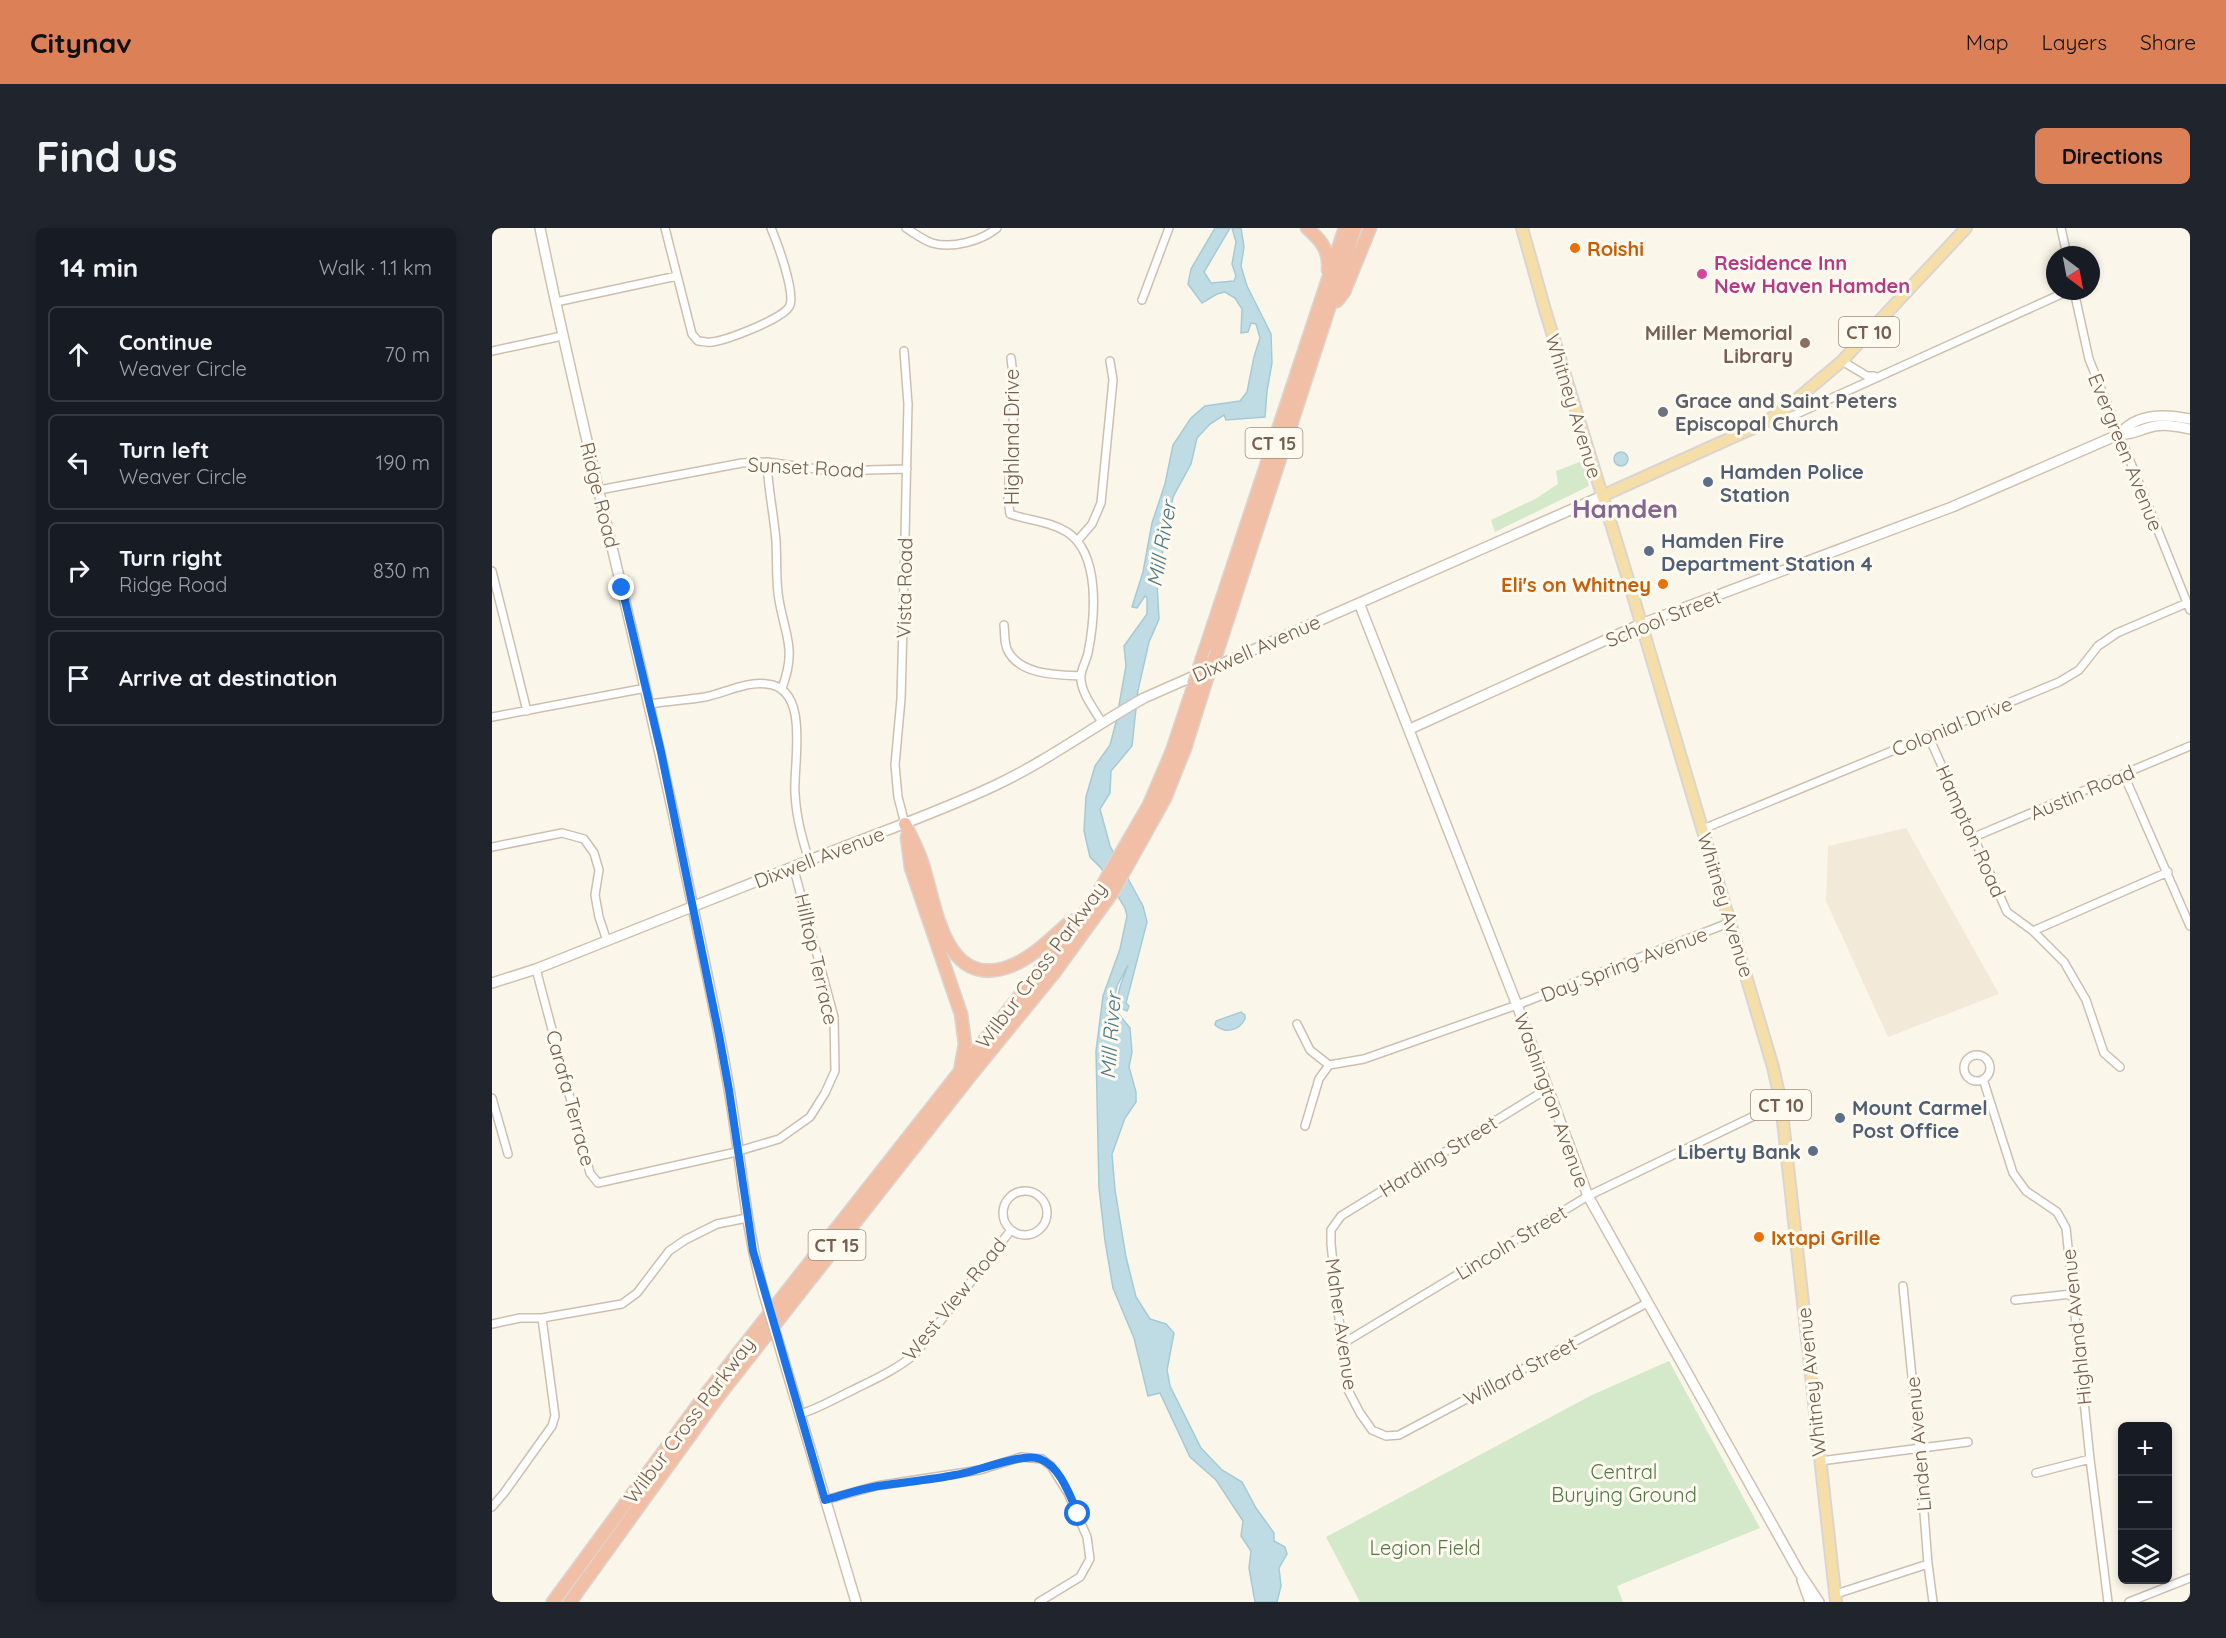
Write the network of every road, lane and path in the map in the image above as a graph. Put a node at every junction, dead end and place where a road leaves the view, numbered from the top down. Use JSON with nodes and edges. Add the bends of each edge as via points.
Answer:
{"nodes":[{"id":1,"x":540,"y":228,"type":"edge"},
{"id":2,"x":665,"y":228,"type":"edge"},
{"id":3,"x":771,"y":228,"type":"edge"},
{"id":4,"x":906,"y":228,"type":"edge"},
{"id":5,"x":997,"y":228,"type":"edge"},
{"id":6,"x":1169,"y":228,"type":"edge"},
{"id":7,"x":1307,"y":228,"type":"edge"},
{"id":8,"x":1345,"y":228,"type":"edge"},
{"id":9,"x":1355,"y":228,"type":"edge"},
{"id":10,"x":1370,"y":228,"type":"edge"},
{"id":11,"x":1522,"y":228,"type":"edge"},
{"id":12,"x":1966,"y":228,"type":"edge"},
{"id":13,"x":2061,"y":228,"type":"edge"},
{"id":14,"x":2065,"y":246,"type":"edge"},
{"id":15,"x":677,"y":276,"type":"junction"},
{"id":16,"x":1326,"y":286,"type":"junction"},
{"id":17,"x":1142,"y":300,"type":"dead end"},
{"id":18,"x":2048,"y":300,"type":"edge"},
{"id":19,"x":2076,"y":300,"type":"edge"},
{"id":20,"x":555,"y":302,"type":"junction"},
{"id":21,"x":1329,"y":312,"type":"junction"},
{"id":22,"x":562,"y":336,"type":"junction"},
{"id":23,"x":492,"y":351,"type":"edge"},
{"id":24,"x":904,"y":351,"type":"dead end"},
{"id":25,"x":1011,"y":358,"type":"dead end"},
{"id":26,"x":1110,"y":361,"type":"dead end"},
{"id":27,"x":1842,"y":361,"type":"junction"},
{"id":28,"x":1876,"y":376,"type":"junction"},
{"id":29,"x":2190,"y":419,"type":"edge"},
{"id":30,"x":1762,"y":424,"type":"junction"},
{"id":31,"x":2190,"y":429,"type":"edge"},
{"id":32,"x":2120,"y":434,"type":"junction"},
{"id":33,"x":767,"y":462,"type":"junction"},
{"id":34,"x":906,"y":469,"type":"junction"},
{"id":35,"x":599,"y":490,"type":"junction"},
{"id":36,"x":1602,"y":496,"type":"junction"},
{"id":37,"x":1078,"y":540,"type":"junction"},
{"id":38,"x":492,"y":571,"type":"edge"},
{"id":39,"x":1359,"y":603,"type":"junction"},
{"id":40,"x":2189,"y":606,"type":"edge"},
{"id":41,"x":1641,"y":624,"type":"junction"},
{"id":42,"x":1004,"y":625,"type":"dead end"},
{"id":43,"x":1081,"y":676,"type":"junction"},
{"id":44,"x":646,"y":688,"type":"junction"},
{"id":45,"x":782,"y":688,"type":"junction"},
{"id":46,"x":650,"y":704,"type":"junction"},
{"id":47,"x":526,"y":711,"type":"junction"},
{"id":48,"x":492,"y":717,"type":"edge"},
{"id":49,"x":1101,"y":722,"type":"junction"},
{"id":50,"x":1410,"y":729,"type":"junction"},
{"id":51,"x":1928,"y":735,"type":"junction"},
{"id":52,"x":2190,"y":746,"type":"edge"},
{"id":53,"x":2124,"y":775,"type":"junction"},
{"id":54,"x":905,"y":824,"type":"junction"},
{"id":55,"x":1703,"y":829,"type":"junction"},
{"id":56,"x":1974,"y":837,"type":"junction"},
{"id":57,"x":492,"y":847,"type":"edge"},
{"id":58,"x":809,"y":860,"type":"junction"},
{"id":59,"x":793,"y":866,"type":"junction"},
{"id":60,"x":2168,"y":872,"type":"junction"},
{"id":61,"x":1091,"y":905,"type":"junction"},
{"id":62,"x":693,"y":907,"type":"junction"},
{"id":63,"x":1731,"y":922,"type":"junction"},
{"id":64,"x":2190,"y":926,"type":"edge"},
{"id":65,"x":2033,"y":931,"type":"junction"},
{"id":66,"x":607,"y":940,"type":"junction"},
{"id":67,"x":536,"y":969,"type":"junction"},
{"id":68,"x":492,"y":983,"type":"edge"},
{"id":69,"x":1517,"y":1005,"type":"junction"},
{"id":70,"x":1297,"y":1024,"type":"dead end"},
{"id":71,"x":1329,"y":1065,"type":"junction"},
{"id":72,"x":2120,"y":1067,"type":"dead end"},
{"id":73,"x":960,"y":1073,"type":"junction"},
{"id":74,"x":1983,"y":1079,"type":"dead end"},
{"id":75,"x":1547,"y":1089,"type":"junction"},
{"id":76,"x":492,"y":1098,"type":"edge"},
{"id":77,"x":1781,"y":1103,"type":"junction"},
{"id":78,"x":810,"y":1117,"type":"joint"},
{"id":79,"x":1305,"y":1126,"type":"dead end"},
{"id":80,"x":739,"y":1151,"type":"junction"},
{"id":81,"x":508,"y":1154,"type":"dead end"},
{"id":82,"x":1588,"y":1196,"type":"junction"},
{"id":83,"x":747,"y":1218,"type":"junction"},
{"id":84,"x":1333,"y":1227,"type":"joint"},
{"id":85,"x":1011,"y":1230,"type":"junction"},
{"id":86,"x":1903,"y":1286,"type":"dead end"},
{"id":87,"x":2072,"y":1294,"type":"junction"},
{"id":88,"x":2015,"y":1300,"type":"dead end"},
{"id":89,"x":1647,"y":1303,"type":"junction"},
{"id":90,"x":542,"y":1318,"type":"junction"},
{"id":91,"x":492,"y":1324,"type":"edge"},
{"id":92,"x":1342,"y":1344,"type":"junction"},
{"id":93,"x":800,"y":1414,"type":"junction"},
{"id":94,"x":1392,"y":1437,"type":"joint"},
{"id":95,"x":1968,"y":1442,"type":"dead end"},
{"id":96,"x":1919,"y":1448,"type":"junction"},
{"id":97,"x":2090,"y":1459,"type":"junction"},
{"id":98,"x":1820,"y":1461,"type":"junction"},
{"id":99,"x":2036,"y":1473,"type":"dead end"},
{"id":100,"x":825,"y":1500,"type":"junction"},
{"id":101,"x":492,"y":1507,"type":"edge"},
{"id":102,"x":1928,"y":1564,"type":"junction"},
{"id":103,"x":1799,"y":1572,"type":"junction"},
{"id":104,"x":2190,"y":1578,"type":"edge"},
{"id":105,"x":1836,"y":1598,"type":"edge"},
{"id":106,"x":554,"y":1602,"type":"edge"},
{"id":107,"x":570,"y":1602,"type":"edge"},
{"id":108,"x":856,"y":1602,"type":"edge"},
{"id":109,"x":1039,"y":1602,"type":"edge"},
{"id":110,"x":1810,"y":1602,"type":"edge"},
{"id":111,"x":1819,"y":1602,"type":"edge"},
{"id":112,"x":1934,"y":1602,"type":"edge"},
{"id":113,"x":2108,"y":1602,"type":"edge"},
{"id":114,"x":2130,"y":1602,"type":"edge"}],
"edges":[{"from":1,"to":20,"type":"main road","name":"Ridge Road"},
{"from":2,"to":15,"type":"street"},
{"from":3,"to":15,"type":"street","via":[[781,251],[790,296],[790,305],[783,315],[711,342],[698,341],[692,334]]},
{"from":4,"to":5,"type":"street","via":[[932,243],[949,245]]},
{"from":6,"to":17,"type":"street"},
{"from":7,"to":16,"type":"highway","via":[[1322,242],[1328,256]]},
{"from":8,"to":16,"type":"highway","name":"Wilbur Cross Parkway","number":"CT 15"},
{"from":9,"to":21,"type":"highway","name":"Wilbur Cross Parkway","number":"CT 15"},
{"from":10,"to":21,"type":"highway","via":[[1344,292]]},
{"from":11,"to":36,"type":"main road","name":"Whitney Avenue"},
{"from":12,"to":27,"type":"main road","name":"Dixwell Avenue","number":"CT 10"},
{"from":13,"to":14,"type":"street"},
{"from":15,"to":20,"type":"street"},
{"from":16,"to":61,"type":"highway","name":"Wilbur Cross Parkway","number":"CT 15","bridge":true,"via":[[1172,751],[1149,805]]},
{"from":18,"to":28,"type":"street"},
{"from":19,"to":32,"type":"street","name":"Evergreen Avenue","via":[[2089,359]]},
{"from":20,"to":22,"type":"main road","name":"Ridge Road"},
{"from":21,"to":107,"type":"highway","name":"Wilbur Cross Parkway","number":"CT 15","bridge":true,"via":[[1185,748],[1165,798],[1126,871],[1054,973],[717,1398]]},
{"from":22,"to":23,"type":"street"},
{"from":22,"to":35,"type":"main road","name":"Ridge Road"},
{"from":24,"to":34,"type":"street","name":"Vista Road","via":[[908,404]]},
{"from":25,"to":37,"type":"street","name":"Highland Drive","via":[[1016,392],[1010,514],[1053,525]]},
{"from":26,"to":37,"type":"street","via":[[1113,380],[1101,503],[1092,524]]},
{"from":27,"to":28,"type":"street","via":[[1867,376]]},
{"from":27,"to":30,"type":"main road","name":"Dixwell Avenue","number":"CT 10"},
{"from":28,"to":30,"type":"street","via":[[1790,417]]},
{"from":29,"to":32,"type":"main road","via":[[2151,417],[2127,425]]},
{"from":30,"to":36,"type":"main road","name":"Dixwell Avenue","number":"CT 10"},
{"from":31,"to":32,"type":"main road","via":[[2160,425],[2130,435]]},
{"from":32,"to":40,"type":"street","name":"Evergreen Avenue"},
{"from":32,"to":41,"type":"main road","name":"School Street","via":[[1952,507]]},
{"from":33,"to":34,"type":"street","name":"Sunset Road","via":[[831,471]]},
{"from":33,"to":35,"type":"street","name":"Sunset Road","via":[[742,463]]},
{"from":33,"to":45,"type":"street","via":[[778,593],[789,639],[790,656]]},
{"from":34,"to":54,"type":"street","name":"Vista Road","via":[[901,699],[895,765]]},
{"from":35,"to":44,"type":"main road","name":"Ridge Road"},
{"from":36,"to":39,"type":"main road","name":"Dixwell Avenue"},
{"from":36,"to":41,"type":"main road","name":"Whitney Avenue","number":"CT 10"},
{"from":37,"to":43,"type":"street","via":[[1091,570],[1093,589],[1088,651]]},
{"from":38,"to":47,"type":"street"},
{"from":39,"to":49,"type":"main road","name":"Dixwell Avenue","via":[[1139,700]]},
{"from":39,"to":50,"type":"main road","name":"Washington Avenue"},
{"from":40,"to":51,"type":"street","name":"Colonial Drive","via":[[2117,633],[2098,646],[2079,670],[2059,682]]},
{"from":41,"to":50,"type":"main road","name":"School Street"},
{"from":41,"to":55,"type":"main road","name":"Whitney Avenue","number":"CT 10"},
{"from":42,"to":43,"type":"street","via":[[1007,649],[1021,665],[1037,671]]},
{"from":43,"to":49,"type":"street","via":[[1082,686]]},
{"from":44,"to":46,"type":"main road","name":"Ridge Road"},
{"from":44,"to":47,"type":"street"},
{"from":45,"to":46,"type":"street","via":[[759,683],[705,697]]},
{"from":45,"to":58,"type":"street","via":[[797,718],[795,796]]},
{"from":46,"to":62,"type":"main road","name":"Ridge Road"},
{"from":47,"to":48,"type":"street"},
{"from":49,"to":54,"type":"main road","name":"Dixwell Avenue","via":[[1006,780]]},
{"from":50,"to":69,"type":"main road","name":"Washington Avenue"},
{"from":51,"to":55,"type":"street","name":"Colonial Drive"},
{"from":51,"to":56,"type":"street","name":"Hampton Road"},
{"from":52,"to":53,"type":"street","name":"Austin Road"},
{"from":53,"to":56,"type":"street","name":"Austin Road"},
{"from":53,"to":60,"type":"street"},
{"from":54,"to":58,"type":"main road","name":"Dixwell Avenue"},
{"from":54,"to":61,"type":"highway","via":[[922,860],[941,928],[957,958],[971,968],[988,972],[1009,967]]},
{"from":54,"to":73,"type":"highway","via":[[911,868],[961,1014],[965,1044]]},
{"from":55,"to":63,"type":"main road","name":"Whitney Avenue","number":"CT 10"},
{"from":56,"to":65,"type":"street","name":"Hampton Road","via":[[2007,912]]},
{"from":57,"to":66,"type":"street","via":[[562,832],[584,839],[599,870],[595,895]]},
{"from":58,"to":59,"type":"main road","name":"Dixwell Avenue"},
{"from":59,"to":62,"type":"main road","name":"Dixwell Avenue"},
{"from":59,"to":78,"type":"street","name":"Hilltop Terrace","via":[[834,1017],[835,1071]]},
{"from":60,"to":64,"type":"street"},
{"from":60,"to":65,"type":"street"},
{"from":61,"to":73,"type":"highway","name":"Wilbur Cross Parkway","number":"CT 15"},
{"from":62,"to":66,"type":"main road","name":"Dixwell Avenue"},
{"from":62,"to":80,"type":"main road","name":"Ridge Road"},
{"from":63,"to":69,"type":"street","name":"Day Spring Avenue"},
{"from":63,"to":77,"type":"main road","name":"Whitney Avenue","number":"CT 10"},
{"from":65,"to":72,"type":"street","name":"Hampton Road","via":[[2064,962],[2086,1000],[2104,1053]]},
{"from":66,"to":67,"type":"main road","name":"Dixwell Avenue"},
{"from":67,"to":68,"type":"main road","name":"Dixwell Avenue"},
{"from":67,"to":80,"type":"street","name":"Carafa Terrace","via":[[590,1173],[598,1183]]},
{"from":69,"to":71,"type":"street","name":"Day Spring Avenue","via":[[1364,1059]]},
{"from":69,"to":75,"type":"main road","name":"Washington Avenue"},
{"from":70,"to":71,"type":"street","via":[[1310,1050]]},
{"from":71,"to":79,"type":"street","via":[[1319,1079]]},
{"from":73,"to":106,"type":"highway","name":"Wilbur Cross Parkway","number":"CT 15","via":[[703,1398]]},
{"from":74,"to":87,"type":"street","name":"Highland Avenue","via":[[2013,1173],[2026,1191],[2057,1212],[2066,1228]]},
{"from":75,"to":82,"type":"main road","name":"Washington Avenue"},
{"from":75,"to":84,"type":"street","name":"Harding Street","via":[[1341,1216]]},
{"from":76,"to":81,"type":"street"},
{"from":77,"to":82,"type":"street","name":"Lincoln Street"},
{"from":77,"to":98,"type":"main road","name":"Whitney Avenue","number":"CT 10"},
{"from":78,"to":80,"type":"street","name":"Carafa Terrace","via":[[779,1138]]},
{"from":80,"to":83,"type":"main road","name":"Ridge Road"},
{"from":82,"to":89,"type":"main road","name":"Washington Avenue"},
{"from":82,"to":92,"type":"street","name":"Lincoln Street"},
{"from":83,"to":90,"type":"street","via":[[717,1224],[669,1251],[637,1293],[622,1304]]},
{"from":83,"to":93,"type":"main road","name":"Ridge Road","bridge":true,"via":[[764,1294]]},
{"from":84,"to":92,"type":"street","name":"Maher Avenue","via":[[1331,1245]]},
{"from":85,"to":85,"type":"street","name":"West View Road","via":[[1023,1235],[1041,1228],[1046,1216],[1044,1203],[1035,1194],[1024,1191],[1008,1200],[1003,1214]]},
{"from":85,"to":93,"type":"street","name":"West View Road","via":[[915,1354],[881,1376]]},
{"from":86,"to":96,"type":"street","name":"Linden Avenue"},
{"from":87,"to":88,"type":"street"},
{"from":87,"to":97,"type":"street","name":"Highland Avenue"},
{"from":89,"to":94,"type":"street","name":"Willard Street"},
{"from":89,"to":103,"type":"main road","name":"Washington Avenue"},
{"from":90,"to":91,"type":"street"},
{"from":90,"to":101,"type":"street","via":[[555,1416],[552,1426]]},
{"from":92,"to":94,"type":"street","name":"Maher Avenue","via":[[1346,1383],[1352,1399],[1372,1430]]},
{"from":93,"to":100,"type":"main road","name":"Ridge Road"},
{"from":95,"to":96,"type":"street"},
{"from":96,"to":98,"type":"street"},
{"from":96,"to":102,"type":"street","name":"Linden Avenue"},
{"from":97,"to":99,"type":"street"},
{"from":97,"to":113,"type":"street","name":"Highland Avenue"},
{"from":98,"to":105,"type":"main road","name":"Whitney Avenue","number":"CT 10"},
{"from":100,"to":108,"type":"main road","name":"Ridge Road"},
{"from":100,"to":109,"type":"street","via":[[876,1486],[980,1470],[1021,1457],[1042,1460],[1051,1466],[1068,1493],[1087,1537],[1090,1559],[1080,1577]]},
{"from":102,"to":105,"type":"street"},
{"from":102,"to":112,"type":"street","name":"Linden Avenue"},
{"from":103,"to":110,"type":"main road","name":"Washington Avenue"},
{"from":103,"to":111,"type":"main road","name":"Washington Avenue"},
{"from":104,"to":114,"type":"street"}]}
